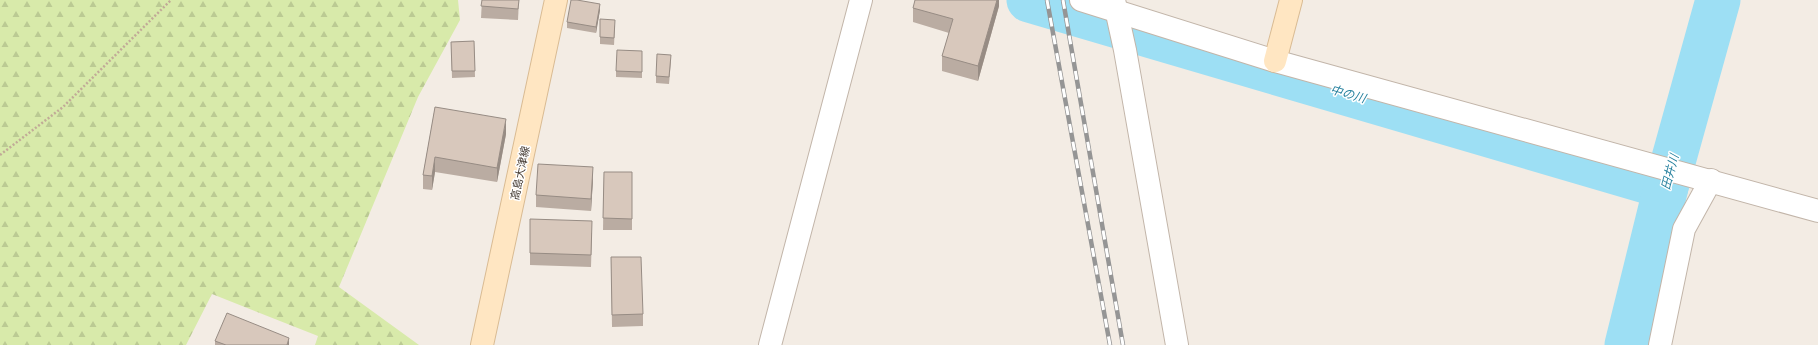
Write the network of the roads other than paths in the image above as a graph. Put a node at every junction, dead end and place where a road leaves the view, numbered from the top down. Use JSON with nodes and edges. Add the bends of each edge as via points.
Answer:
{"nodes":[{"id":1,"x":556,"y":0,"type":"edge"},
{"id":2,"x":861,"y":0,"type":"edge"},
{"id":3,"x":1081,"y":0,"type":"edge"},
{"id":4,"x":1291,"y":0,"type":"edge"},
{"id":5,"x":1115,"y":6,"type":"edge"},
{"id":6,"x":1275,"y":61,"type":"junction"},
{"id":7,"x":1710,"y":180,"type":"junction"},
{"id":8,"x":1818,"y":211,"type":"edge"},
{"id":9,"x":482,"y":345,"type":"edge"},
{"id":10,"x":770,"y":345,"type":"edge"},
{"id":11,"x":1177,"y":345,"type":"edge"},
{"id":12,"x":1660,"y":345,"type":"edge"}],
"edges":[{"from":1,"to":9,"type":"main road","name":"高島大津線"},
{"from":2,"to":10,"type":"street"},
{"from":3,"to":5,"type":"street"},
{"from":4,"to":6,"type":"main road"},
{"from":5,"to":6,"type":"street"},
{"from":5,"to":11,"type":"street"},
{"from":6,"to":7,"type":"street"},
{"from":7,"to":8,"type":"street"},
{"from":7,"to":12,"type":"street","via":[[1684,228]]}]}
